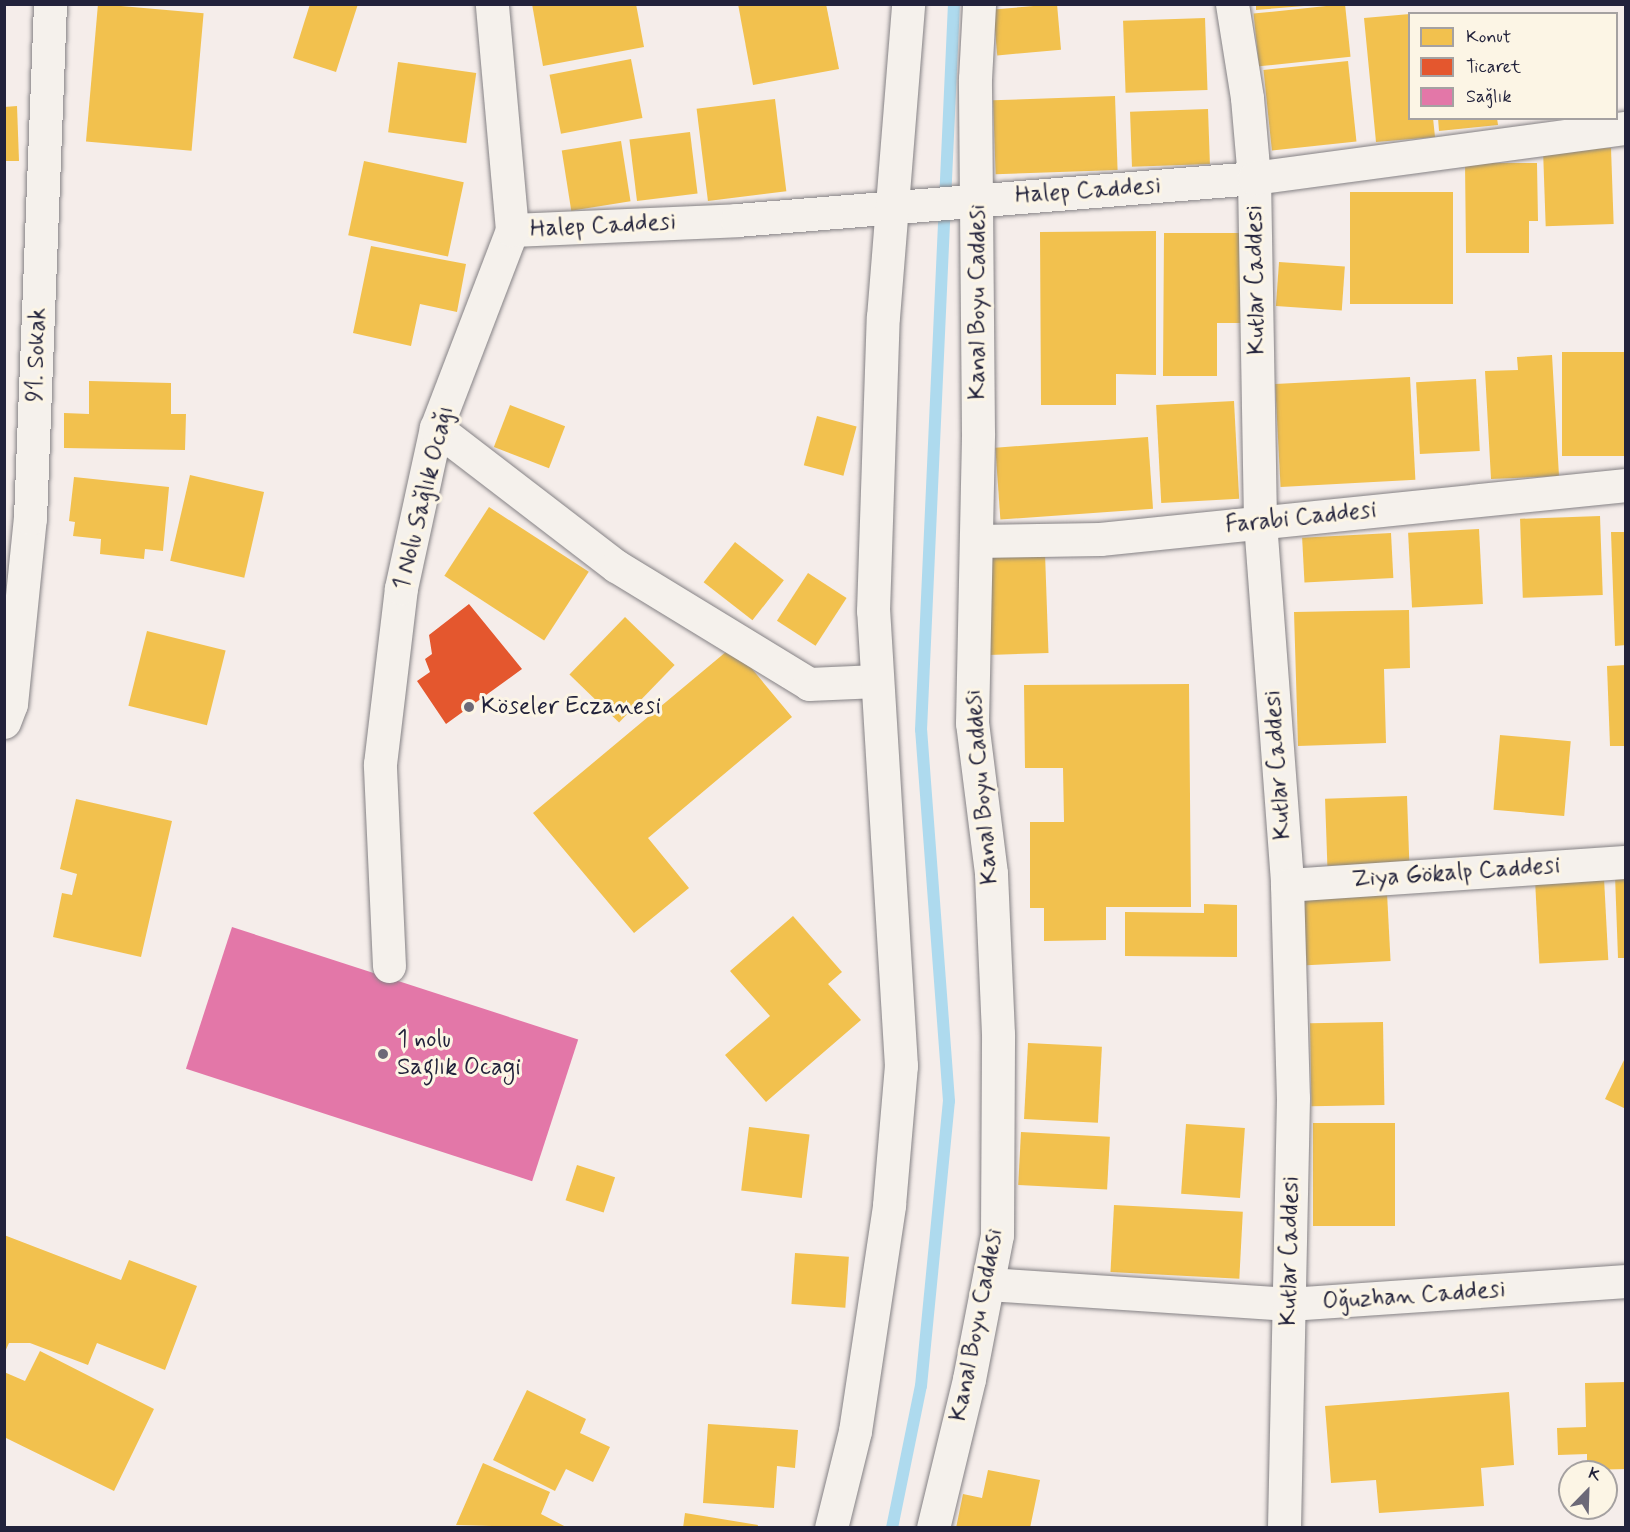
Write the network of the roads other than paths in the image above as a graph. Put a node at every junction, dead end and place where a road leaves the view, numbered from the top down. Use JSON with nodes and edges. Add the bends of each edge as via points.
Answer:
{"nodes":[{"id":1,"x":50,"y":4,"type":"edge"},
{"id":2,"x":492,"y":4,"type":"edge"},
{"id":3,"x":908,"y":4,"type":"edge"},
{"id":4,"x":979,"y":4,"type":"edge"},
{"id":5,"x":1232,"y":4,"type":"edge"},
{"id":6,"x":1626,"y":128,"type":"edge"},
{"id":7,"x":1254,"y":178,"type":"junction"},
{"id":8,"x":978,"y":200,"type":"junction"},
{"id":9,"x":891,"y":208,"type":"junction"},
{"id":10,"x":512,"y":230,"type":"junction"},
{"id":11,"x":436,"y":428,"type":"junction"},
{"id":12,"x":1626,"y":485,"type":"edge"},
{"id":13,"x":1260,"y":522,"type":"junction"},
{"id":14,"x":976,"y":541,"type":"junction"},
{"id":15,"x":877,"y":681,"type":"junction"},
{"id":16,"x":8,"y":713,"type":"edge"},
{"id":17,"x":1626,"y":862,"type":"edge"},
{"id":18,"x":1287,"y":885,"type":"junction"},
{"id":19,"x":389,"y":966,"type":"dead end"},
{"id":20,"x":1626,"y":1281,"type":"edge"},
{"id":21,"x":988,"y":1284,"type":"junction"},
{"id":22,"x":1288,"y":1304,"type":"junction"},
{"id":23,"x":831,"y":1527,"type":"edge"},
{"id":24,"x":933,"y":1527,"type":"edge"},
{"id":25,"x":1284,"y":1527,"type":"edge"}],
"edges":[{"from":1,"to":16,"type":"street","name":"91. Sokak","via":[[30,518]]},
{"from":2,"to":10,"type":"street","name":"1 Nolu Sağlık Ocağı"},
{"from":3,"to":9,"type":"street"},
{"from":4,"to":8,"type":"street","name":"Kanal Boyu Caddesi","via":[[975,79]]},
{"from":5,"to":7,"type":"street","name":"Kutlar Caddesi","via":[[1247,98]]},
{"from":6,"to":7,"type":"street","name":"Halep Caddesi"},
{"from":7,"to":8,"type":"street","name":"Halep Caddesi"},
{"from":7,"to":13,"type":"street","name":"Kutlar Caddesi"},
{"from":8,"to":9,"type":"street","name":"Halep Caddesi"},
{"from":8,"to":14,"type":"street","name":"Kanal Boyu Caddesi"},
{"from":9,"to":10,"type":"street","name":"Halep Caddesi"},
{"from":9,"to":15,"type":"street","via":[[873,600]]},
{"from":10,"to":11,"type":"street","name":"1 Nolu Sağlık Ocağı"},
{"from":11,"to":15,"type":"street","via":[[616,566],[808,684]]},
{"from":11,"to":19,"type":"street","name":"1 Nolu Sağlık Ocağı","via":[[401,588],[380,764]]},
{"from":12,"to":13,"type":"street","name":"Farabi Caddesi"},
{"from":13,"to":14,"type":"street","name":"Farabi Caddesi","via":[[1100,539]]},
{"from":13,"to":18,"type":"street","name":"Kutlar Caddesi"},
{"from":14,"to":21,"type":"street","name":"Kanal Boyu Caddesi","via":[[972,723],[990,873],[998,1034],[997,1235]]},
{"from":15,"to":23,"type":"street","via":[[901,1066],[889,1205],[855,1431]]},
{"from":17,"to":18,"type":"street","name":"Ziya Gökalp Caddesi"},
{"from":18,"to":22,"type":"street","name":"Kutlar Caddesi","via":[[1293,1098]]},
{"from":20,"to":22,"type":"street","name":"Oğuzhan Caddesi"},
{"from":21,"to":22,"type":"street","name":"Oğuzhan Caddesi"},
{"from":21,"to":24,"type":"street","name":"Kanal Boyu Caddesi"},
{"from":22,"to":25,"type":"street","name":"Kutlar Caddesi"}]}
